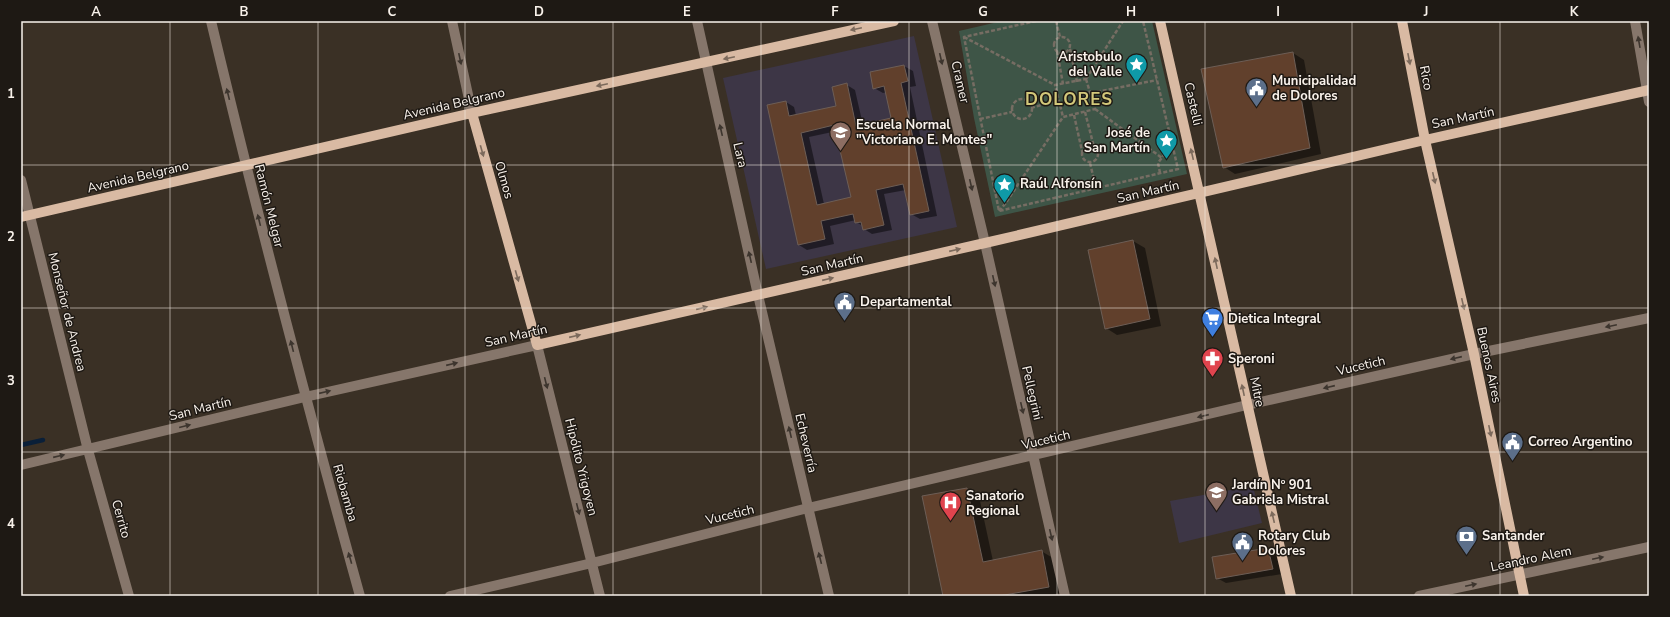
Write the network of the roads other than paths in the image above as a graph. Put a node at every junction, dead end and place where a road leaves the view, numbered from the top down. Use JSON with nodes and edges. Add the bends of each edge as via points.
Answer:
{"nodes":[{"id":1,"x":211,"y":21,"type":"edge"},
{"id":2,"x":452,"y":21,"type":"edge"},
{"id":3,"x":697,"y":21,"type":"edge"},
{"id":4,"x":894,"y":21,"type":"edge"},
{"id":5,"x":932,"y":21,"type":"edge"},
{"id":6,"x":1160,"y":21,"type":"edge"},
{"id":7,"x":1402,"y":21,"type":"edge"},
{"id":8,"x":1635,"y":21,"type":"edge"},
{"id":9,"x":706,"y":62,"type":"junction"},
{"id":10,"x":1648,"y":91,"type":"edge"},
{"id":11,"x":1649,"y":102,"type":"edge"},
{"id":12,"x":472,"y":113,"type":"junction"},
{"id":13,"x":1425,"y":140,"type":"junction"},
{"id":14,"x":245,"y":165,"type":"junction"},
{"id":15,"x":21,"y":180,"type":"edge"},
{"id":16,"x":1200,"y":192,"type":"junction"},
{"id":17,"x":25,"y":216,"type":"edge"},
{"id":18,"x":985,"y":243,"type":"junction"},
{"id":19,"x":758,"y":295,"type":"junction"},
{"id":20,"x":1649,"y":318,"type":"edge"},
{"id":21,"x":537,"y":345,"type":"junction"},
{"id":22,"x":1474,"y":354,"type":"junction"},
{"id":23,"x":305,"y":397,"type":"junction"},
{"id":24,"x":1247,"y":405,"type":"junction"},
{"id":25,"x":88,"y":450,"type":"junction"},
{"id":26,"x":1033,"y":456,"type":"junction"},
{"id":27,"x":21,"y":465,"type":"edge"},
{"id":28,"x":808,"y":508,"type":"junction"},
{"id":29,"x":1649,"y":547,"type":"edge"},
{"id":30,"x":592,"y":563,"type":"junction"},
{"id":31,"x":1519,"y":575,"type":"junction"},
{"id":32,"x":129,"y":596,"type":"edge"},
{"id":33,"x":360,"y":596,"type":"edge"},
{"id":34,"x":450,"y":596,"type":"edge"},
{"id":35,"x":600,"y":596,"type":"edge"},
{"id":36,"x":830,"y":596,"type":"edge"},
{"id":37,"x":1065,"y":596,"type":"edge"},
{"id":38,"x":1291,"y":596,"type":"edge"},
{"id":39,"x":1419,"y":596,"type":"edge"},
{"id":40,"x":1524,"y":596,"type":"edge"}],
"edges":[{"from":14,"to":1,"type":"street","name":"Ramón Melgar","one_way":true},
{"from":2,"to":12,"type":"street","name":"Olmos","one_way":true},
{"from":3,"to":9,"type":"street","name":"Lara"},
{"from":4,"to":9,"type":"main road","name":"Avenida Belgrano","one_way":true},
{"from":5,"to":18,"type":"street","name":"Cramer","one_way":true},
{"from":16,"to":6,"type":"main road","name":"Castelli","one_way":true},
{"from":7,"to":13,"type":"main road","name":"Rico","one_way":true},
{"from":10,"to":8,"type":"street","one_way":true},
{"from":9,"to":12,"type":"main road","name":"Avenida Belgrano","one_way":true},
{"from":19,"to":9,"type":"street","name":"Lara","one_way":true},
{"from":10,"to":11,"type":"street"},
{"from":10,"to":13,"type":"main road","name":"San Martín"},
{"from":12,"to":14,"type":"main road","name":"Avenida Belgrano"},
{"from":12,"to":21,"type":"main road","name":"Olmos","one_way":true},
{"from":13,"to":16,"type":"main road","name":"San Martín"},
{"from":13,"to":22,"type":"main road","name":"Buenos Aires","one_way":true},
{"from":14,"to":17,"type":"main road","name":"Avenida Belgrano"},
{"from":23,"to":14,"type":"street","name":"Ramón Melgar","one_way":true},
{"from":15,"to":17,"type":"street","name":"Monseñor de Andrea"},
{"from":16,"to":18,"type":"main road","name":"San Martín"},
{"from":24,"to":16,"type":"main road","name":"Mitre","one_way":true},
{"from":17,"to":25,"type":"street","name":"Monseñor de Andrea"},
{"from":19,"to":18,"type":"main road","name":"San Martín","one_way":true},
{"from":18,"to":26,"type":"street","name":"Pellegrini","one_way":true},
{"from":21,"to":19,"type":"main road","name":"San Martín","one_way":true},
{"from":28,"to":19,"type":"street","name":"Echeverría","one_way":true},
{"from":20,"to":22,"type":"street","name":"Vucetich","one_way":true},
{"from":23,"to":21,"type":"street","name":"San Martín","one_way":true},
{"from":21,"to":30,"type":"street","name":"Hipólito Yrigoyen","one_way":true},
{"from":22,"to":24,"type":"street","name":"Vucetich","one_way":true},
{"from":22,"to":31,"type":"main road","name":"Buenos Aires","one_way":true},
{"from":25,"to":23,"type":"street","name":"San Martín","one_way":true},
{"from":33,"to":23,"type":"street","name":"Riobamba","one_way":true},
{"from":24,"to":26,"type":"street","name":"Vucetich","one_way":true},
{"from":38,"to":24,"type":"main road","name":"Mitre","one_way":true},
{"from":27,"to":25,"type":"street","name":"San Martín","one_way":true},
{"from":25,"to":32,"type":"street","name":"Cerrito"},
{"from":26,"to":28,"type":"street","name":"Vucetich"},
{"from":26,"to":37,"type":"street","name":"Pellegrini","one_way":true},
{"from":28,"to":30,"type":"street","name":"Vucetich"},
{"from":36,"to":28,"type":"street","name":"Echeverría","one_way":true},
{"from":31,"to":29,"type":"street","name":"Leandro Alem","one_way":true},
{"from":30,"to":34,"type":"street","name":"Vucetich"},
{"from":30,"to":35,"type":"street","name":"Hipólito Yrigoyen"},
{"from":39,"to":31,"type":"street","name":"Leandro Alem","one_way":true},
{"from":31,"to":40,"type":"main road","name":"Buenos Aires"}]}
